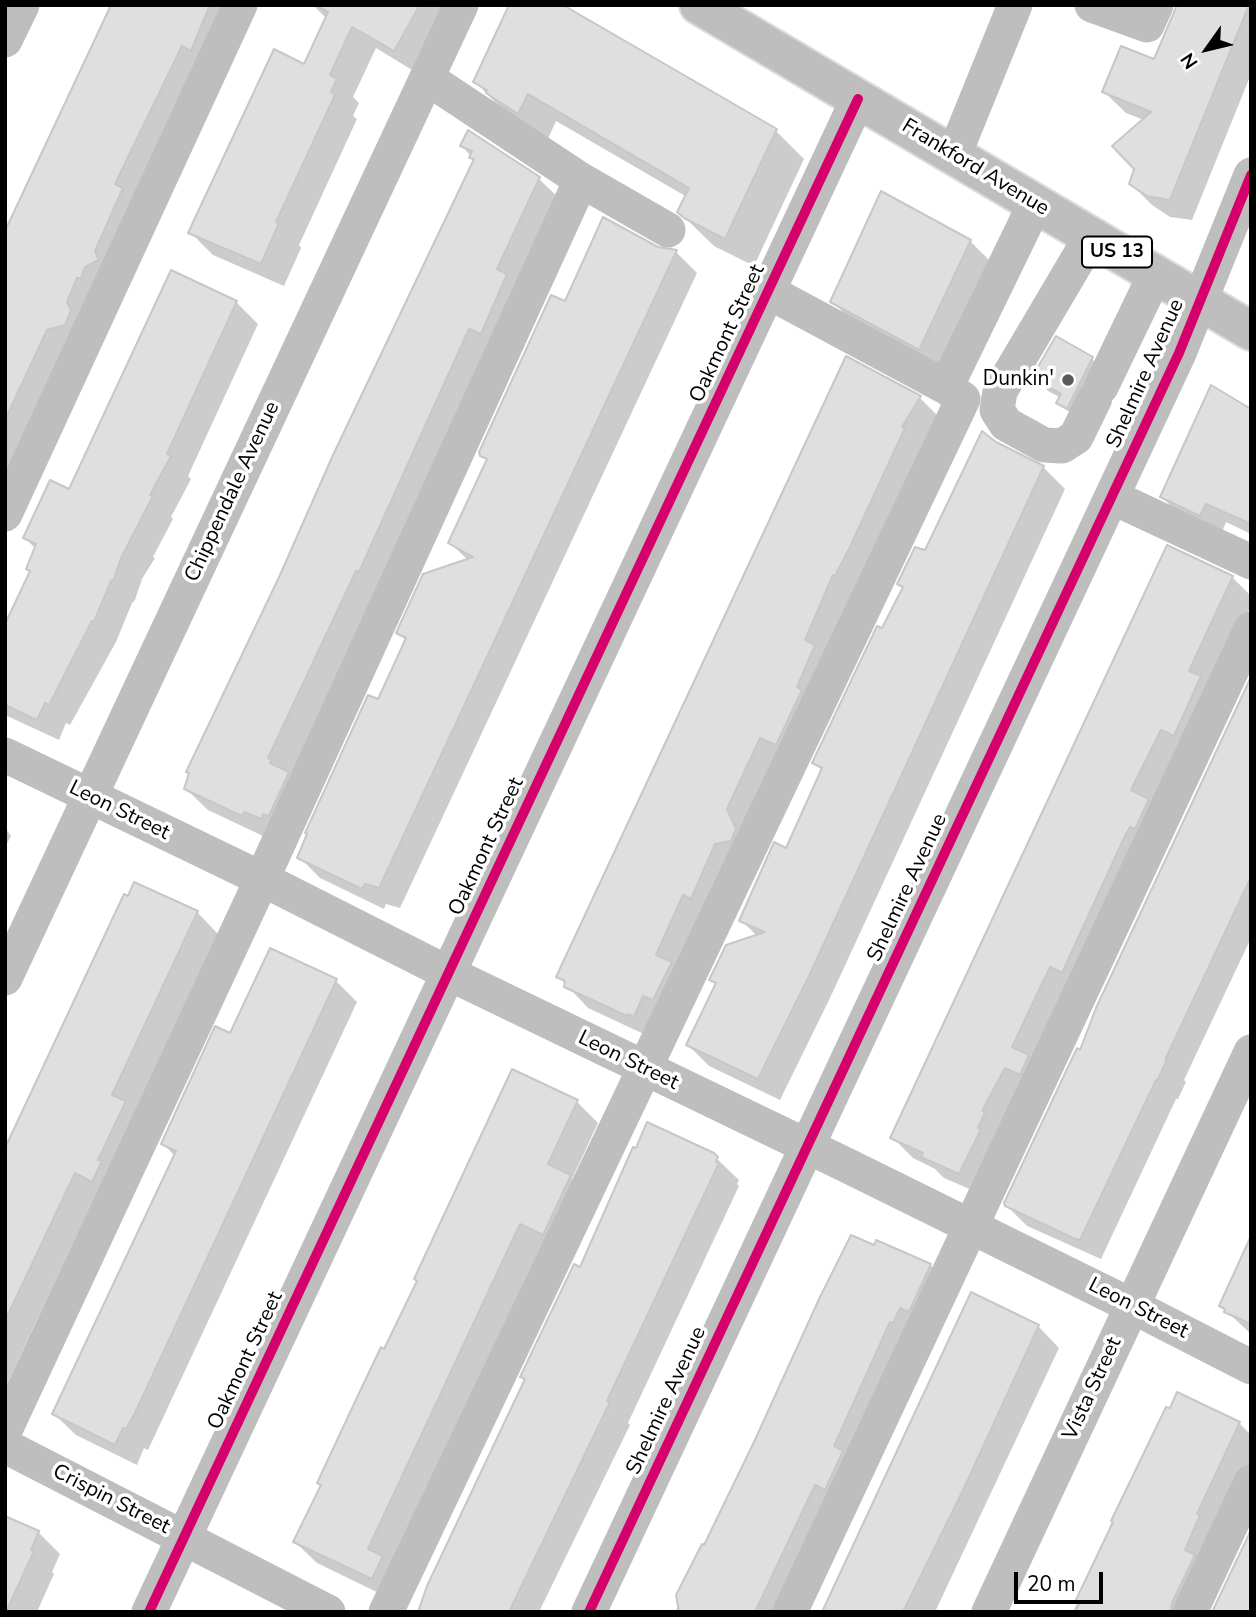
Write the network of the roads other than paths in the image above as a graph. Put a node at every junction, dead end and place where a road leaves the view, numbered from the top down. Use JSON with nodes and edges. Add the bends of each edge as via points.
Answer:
{"nodes":[{"id":1,"x":22,"y":5,"type":"edge"},
{"id":2,"x":240,"y":5,"type":"edge"},
{"id":3,"x":461,"y":5,"type":"edge"},
{"id":4,"x":699,"y":5,"type":"edge"},
{"id":5,"x":1015,"y":5,"type":"edge"},
{"id":6,"x":1092,"y":5,"type":"edge"},
{"id":7,"x":1156,"y":5,"type":"edge"},
{"id":8,"x":743,"y":17,"type":"edge"},
{"id":9,"x":5,"y":40,"type":"edge"},
{"id":10,"x":427,"y":78,"type":"junction"},
{"id":11,"x":858,"y":99,"type":"junction"},
{"id":12,"x":954,"y":155,"type":"junction"},
{"id":13,"x":1251,"y":176,"type":"edge"},
{"id":14,"x":580,"y":180,"type":"junction"},
{"id":15,"x":1035,"y":204,"type":"junction"},
{"id":16,"x":668,"y":230,"type":"dead end"},
{"id":17,"x":1241,"y":231,"type":"edge"},
{"id":18,"x":1091,"y":237,"type":"junction"},
{"id":19,"x":1156,"y":275,"type":"junction"},
{"id":20,"x":769,"y":292,"type":"junction"},
{"id":21,"x":1200,"y":301,"type":"junction"},
{"id":22,"x":1251,"y":331,"type":"edge"},
{"id":23,"x":946,"y":387,"type":"junction"},
{"id":24,"x":1112,"y":497,"type":"junction"},
{"id":25,"x":5,"y":514,"type":"edge"},
{"id":26,"x":1251,"y":562,"type":"edge"},
{"id":27,"x":1251,"y":629,"type":"edge"},
{"id":28,"x":5,"y":755,"type":"edge"},
{"id":29,"x":90,"y":797,"type":"junction"},
{"id":30,"x":261,"y":879,"type":"junction"},
{"id":31,"x":448,"y":973,"type":"junction"},
{"id":32,"x":5,"y":978,"type":"edge"},
{"id":33,"x":1251,"y":1052,"type":"edge"},
{"id":34,"x":645,"y":1069,"type":"junction"},
{"id":35,"x":807,"y":1147,"type":"junction"},
{"id":36,"x":970,"y":1226,"type":"junction"},
{"id":37,"x":1132,"y":1306,"type":"junction"},
{"id":38,"x":1251,"y":1367,"type":"edge"},
{"id":39,"x":5,"y":1430,"type":"edge"},
{"id":40,"x":5,"y":1446,"type":"edge"},
{"id":41,"x":1251,"y":1482,"type":"edge"},
{"id":42,"x":184,"y":1537,"type":"junction"},
{"id":43,"x":149,"y":1612,"type":"edge"},
{"id":44,"x":328,"y":1612,"type":"edge"},
{"id":45,"x":386,"y":1612,"type":"edge"},
{"id":46,"x":589,"y":1612,"type":"edge"},
{"id":47,"x":790,"y":1612,"type":"edge"},
{"id":48,"x":989,"y":1612,"type":"edge"},
{"id":49,"x":1190,"y":1612,"type":"edge"}],
"edges":[{"from":1,"to":9,"type":"street"},
{"from":2,"to":25,"type":"street"},
{"from":3,"to":10,"type":"street","name":"Chippendale Avenue"},
{"from":4,"to":8,"type":"main road","name":"Frankford Avenue","number":"US 13"},
{"from":5,"to":12,"type":"street"},
{"from":6,"to":7,"type":"street","via":[[1147,25]]},
{"from":8,"to":11,"type":"main road","name":"Frankford Avenue","number":"US 13"},
{"from":10,"to":14,"type":"street"},
{"from":10,"to":29,"type":"street","name":"Chippendale Avenue"},
{"from":11,"to":12,"type":"main road","name":"Frankford Avenue","number":"US 13"},
{"from":11,"to":20,"type":"street","name":"Oakmont Street"},
{"from":12,"to":15,"type":"main road","name":"Frankford Avenue","number":"US 13"},
{"from":13,"to":17,"type":"street","name":"Shelmire Avenue"},
{"from":14,"to":16,"type":"street"},
{"from":14,"to":30,"type":"street"},
{"from":15,"to":18,"type":"main road","name":"Frankford Avenue","number":"US 13"},
{"from":15,"to":23,"type":"street"},
{"from":17,"to":21,"type":"street","name":"Shelmire Avenue"},
{"from":18,"to":19,"type":"main road","name":"Frankford Avenue","number":"US 13"},
{"from":18,"to":19,"type":"street","via":[[1000,391],[997,410],[1006,424],[1044,445],[1062,446],[1076,438]]},
{"from":19,"to":21,"type":"main road","name":"Frankford Avenue","number":"US 13"},
{"from":20,"to":23,"type":"street"},
{"from":20,"to":31,"type":"street","name":"Oakmont Street"},
{"from":21,"to":22,"type":"main road","name":"Frankford Avenue","number":"US 13"},
{"from":21,"to":24,"type":"street","name":"Shelmire Avenue"},
{"from":23,"to":34,"type":"street","via":[[963,399]]},
{"from":24,"to":26,"type":"street"},
{"from":24,"to":35,"type":"street","name":"Shelmire Avenue"},
{"from":27,"to":36,"type":"street"},
{"from":28,"to":29,"type":"street","name":"Leon Street"},
{"from":29,"to":30,"type":"street","name":"Leon Street"},
{"from":29,"to":32,"type":"street","name":"Chippendale Avenue"},
{"from":30,"to":31,"type":"street","name":"Leon Street"},
{"from":30,"to":39,"type":"street"},
{"from":31,"to":34,"type":"street","name":"Leon Street"},
{"from":31,"to":42,"type":"street","name":"Oakmont Street"},
{"from":33,"to":37,"type":"street","name":"Vista Street"},
{"from":34,"to":35,"type":"street","name":"Leon Street"},
{"from":34,"to":45,"type":"street"},
{"from":35,"to":36,"type":"street","name":"Leon Street"},
{"from":35,"to":46,"type":"street","name":"Shelmire Avenue"},
{"from":36,"to":37,"type":"street","name":"Leon Street"},
{"from":36,"to":47,"type":"street"},
{"from":37,"to":38,"type":"street","name":"Leon Street"},
{"from":37,"to":48,"type":"street","name":"Vista Street"},
{"from":40,"to":42,"type":"street","name":"Crispin Street"},
{"from":41,"to":49,"type":"street"},
{"from":42,"to":43,"type":"street","name":"Oakmont Street"},
{"from":42,"to":44,"type":"street","name":"Crispin Street"}]}
